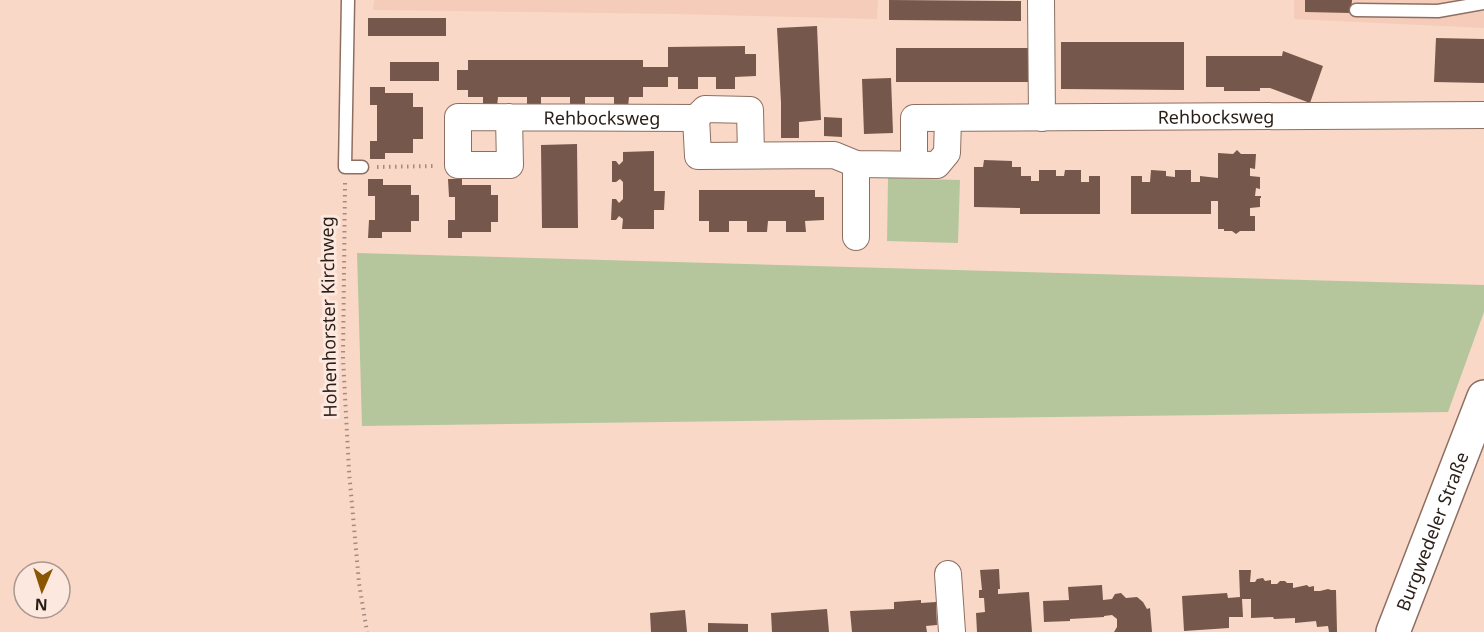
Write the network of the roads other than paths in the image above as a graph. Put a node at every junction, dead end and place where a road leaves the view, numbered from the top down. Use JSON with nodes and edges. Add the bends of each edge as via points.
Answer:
{"nodes":[{"id":1,"x":348,"y":0,"type":"edge"},
{"id":2,"x":1041,"y":0,"type":"edge"},
{"id":3,"x":1484,"y":3,"type":"edge"},
{"id":4,"x":1356,"y":10,"type":"dead end"},
{"id":5,"x":1484,"y":115,"type":"edge"},
{"id":6,"x":509,"y":117,"type":"junction"},
{"id":7,"x":696,"y":118,"type":"junction"},
{"id":8,"x":1042,"y":118,"type":"junction"},
{"id":9,"x":751,"y":155,"type":"junction"},
{"id":10,"x":856,"y":164,"type":"junction"},
{"id":11,"x":362,"y":167,"type":"road end"},
{"id":12,"x":856,"y":237,"type":"dead end"},
{"id":13,"x":1484,"y":397,"type":"edge"},
{"id":14,"x":948,"y":574,"type":"dead end"},
{"id":15,"x":952,"y":632,"type":"edge"},
{"id":16,"x":1393,"y":632,"type":"edge"}],
"edges":[{"from":1,"to":11,"type":"lane","via":[[345,167]]},
{"from":2,"to":8,"type":"street"},
{"from":3,"to":4,"type":"lane","via":[[1438,11]]},
{"from":5,"to":8,"type":"street","name":"Rehbocksweg"},
{"from":6,"to":6,"type":"street","name":"Rehbocksweg","via":[[458,117],[458,165],[510,165]]},
{"from":6,"to":7,"type":"street","name":"Rehbocksweg"},
{"from":7,"to":9,"type":"street","name":"Rehbocksweg","via":[[698,156]]},
{"from":7,"to":9,"type":"street","name":"Rehbocksweg","via":[[705,109],[750,110]]},
{"from":8,"to":10,"type":"street","name":"Rehbocksweg","via":[[914,118],[914,164]]},
{"from":9,"to":10,"type":"street","name":"Rehbocksweg","via":[[834,155]]},
{"from":10,"to":12,"type":"street"},
{"from":13,"to":16,"type":"main road","name":"Burgwedeler Straße"},
{"from":14,"to":15,"type":"street"}]}
